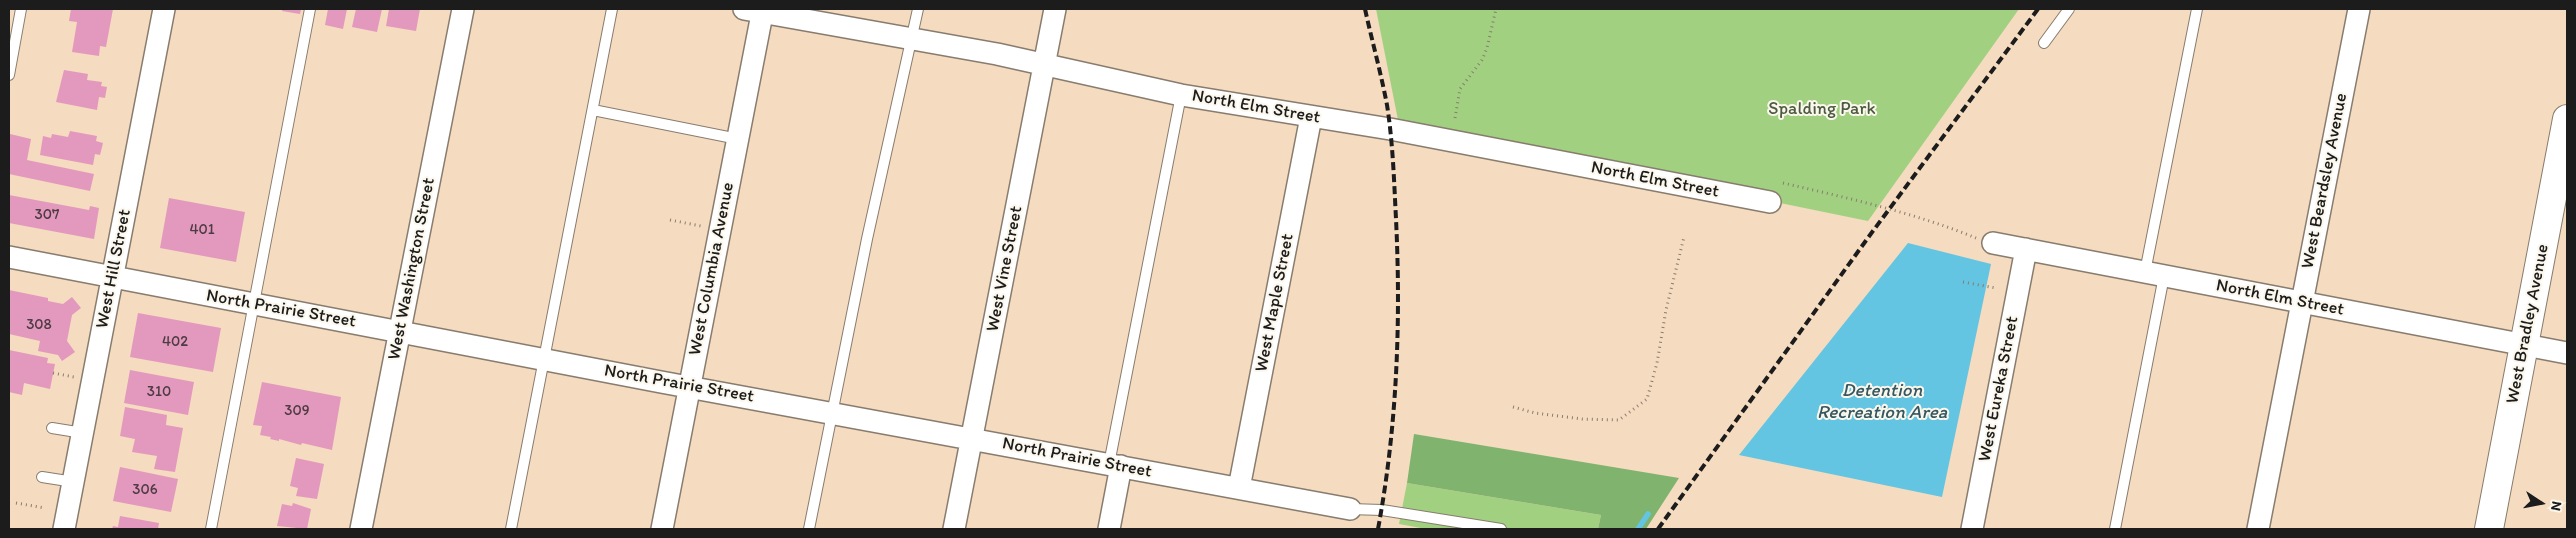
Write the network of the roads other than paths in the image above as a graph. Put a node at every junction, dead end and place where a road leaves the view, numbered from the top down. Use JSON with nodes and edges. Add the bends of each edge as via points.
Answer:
{"nodes":[{"id":1,"x":22,"y":9,"type":"edge"},
{"id":2,"x":164,"y":9,"type":"edge"},
{"id":3,"x":310,"y":9,"type":"edge"},
{"id":4,"x":463,"y":9,"type":"edge"},
{"id":5,"x":612,"y":9,"type":"edge"},
{"id":6,"x":918,"y":9,"type":"edge"},
{"id":7,"x":1055,"y":9,"type":"edge"},
{"id":8,"x":2069,"y":9,"type":"edge"},
{"id":9,"x":2197,"y":9,"type":"edge"},
{"id":10,"x":2358,"y":9,"type":"edge"},
{"id":11,"x":756,"y":10,"type":"edge"},
{"id":12,"x":912,"y":39,"type":"junction"},
{"id":13,"x":2044,"y":44,"type":"dead end"},
{"id":14,"x":1044,"y":66,"type":"junction"},
{"id":15,"x":9,"y":75,"type":"edge"},
{"id":16,"x":1181,"y":95,"type":"junction"},
{"id":17,"x":593,"y":110,"type":"junction"},
{"id":18,"x":1311,"y":117,"type":"junction"},
{"id":19,"x":2567,"y":119,"type":"edge"},
{"id":20,"x":738,"y":139,"type":"junction"},
{"id":21,"x":1770,"y":202,"type":"dead end"},
{"id":22,"x":1986,"y":241,"type":"road end"},
{"id":23,"x":2026,"y":249,"type":"junction"},
{"id":24,"x":9,"y":257,"type":"edge"},
{"id":25,"x":2155,"y":274,"type":"junction"},
{"id":26,"x":113,"y":277,"type":"junction"},
{"id":27,"x":2302,"y":302,"type":"junction"},
{"id":28,"x":254,"y":304,"type":"junction"},
{"id":29,"x":400,"y":331,"type":"junction"},
{"id":30,"x":2524,"y":345,"type":"junction"},
{"id":31,"x":2567,"y":352,"type":"edge"},
{"id":32,"x":544,"y":360,"type":"junction"},
{"id":33,"x":690,"y":386,"type":"junction"},
{"id":34,"x":832,"y":412,"type":"junction"},
{"id":35,"x":52,"y":428,"type":"dead end"},
{"id":36,"x":83,"y":433,"type":"junction"},
{"id":37,"x":972,"y":438,"type":"junction"},
{"id":38,"x":1115,"y":465,"type":"junction"},
{"id":39,"x":42,"y":477,"type":"dead end"},
{"id":40,"x":74,"y":482,"type":"junction"},
{"id":41,"x":1239,"y":488,"type":"junction"},
{"id":42,"x":1350,"y":510,"type":"joint"},
{"id":43,"x":64,"y":529,"type":"edge"},
{"id":44,"x":211,"y":529,"type":"edge"},
{"id":45,"x":361,"y":529,"type":"edge"},
{"id":46,"x":511,"y":529,"type":"edge"},
{"id":47,"x":662,"y":529,"type":"edge"},
{"id":48,"x":809,"y":529,"type":"edge"},
{"id":49,"x":954,"y":529,"type":"edge"},
{"id":50,"x":1109,"y":529,"type":"edge"},
{"id":51,"x":1501,"y":529,"type":"edge"},
{"id":52,"x":1972,"y":529,"type":"edge"},
{"id":53,"x":2115,"y":529,"type":"edge"},
{"id":54,"x":2258,"y":529,"type":"edge"},
{"id":55,"x":2489,"y":529,"type":"edge"}],
"edges":[{"from":1,"to":15,"type":"lane"},
{"from":2,"to":26,"type":"street","name":"West Hill Street"},
{"from":3,"to":28,"type":"lane"},
{"from":4,"to":29,"type":"street","name":"West Washington Street"},
{"from":5,"to":17,"type":"lane"},
{"from":6,"to":12,"type":"lane"},
{"from":7,"to":14,"type":"street","name":"West Vine Street"},
{"from":8,"to":13,"type":"lane"},
{"from":9,"to":25,"type":"lane"},
{"from":10,"to":27,"type":"street","name":"West Beardsley Avenue"},
{"from":11,"to":12,"type":"street","name":"North Elm Street"},
{"from":11,"to":20,"type":"street","name":"West Columbia Avenue"},
{"from":12,"to":14,"type":"street","name":"North Elm Street"},
{"from":12,"to":34,"type":"lane"},
{"from":14,"to":16,"type":"street","name":"North Elm Street"},
{"from":14,"to":37,"type":"street","name":"West Vine Street"},
{"from":16,"to":18,"type":"street","name":"North Elm Street"},
{"from":16,"to":38,"type":"lane"},
{"from":17,"to":20,"type":"lane"},
{"from":17,"to":32,"type":"lane"},
{"from":18,"to":21,"type":"street","name":"North Elm Street"},
{"from":18,"to":41,"type":"street","name":"West Maple Street"},
{"from":19,"to":30,"type":"main road","name":"West Bradley Avenue"},
{"from":20,"to":33,"type":"street","name":"West Columbia Avenue"},
{"from":22,"to":23,"type":"street","name":"North Elm Street"},
{"from":23,"to":25,"type":"street","name":"North Elm Street"},
{"from":23,"to":52,"type":"street","name":"West Eureka Street"},
{"from":24,"to":26,"type":"street","name":"North Prairie Street"},
{"from":25,"to":27,"type":"street","name":"North Elm Street"},
{"from":25,"to":53,"type":"lane"},
{"from":26,"to":28,"type":"street","name":"North Prairie Street"},
{"from":26,"to":36,"type":"street","name":"West Hill Street"},
{"from":27,"to":30,"type":"street","name":"North Elm Street"},
{"from":27,"to":54,"type":"street","name":"West Beardsley Avenue"},
{"from":28,"to":29,"type":"street","name":"North Prairie Street"},
{"from":28,"to":44,"type":"lane"},
{"from":29,"to":32,"type":"street","name":"North Prairie Street"},
{"from":29,"to":45,"type":"street","name":"West Washington Street"},
{"from":30,"to":31,"type":"street","name":"North Elm Street"},
{"from":30,"to":55,"type":"main road","name":"West Bradley Avenue"},
{"from":32,"to":33,"type":"street","name":"North Prairie Street"},
{"from":32,"to":46,"type":"lane"},
{"from":33,"to":34,"type":"street","name":"North Prairie Street"},
{"from":33,"to":47,"type":"street","name":"West Columbia Avenue"},
{"from":34,"to":37,"type":"street","name":"North Prairie Street"},
{"from":34,"to":48,"type":"lane"},
{"from":35,"to":36,"type":"lane"},
{"from":36,"to":40,"type":"street","name":"West Hill Street"},
{"from":37,"to":38,"type":"street","name":"North Prairie Street"},
{"from":37,"to":49,"type":"street","name":"West Vine Street"},
{"from":38,"to":41,"type":"street","name":"North Prairie Street"},
{"from":38,"to":50,"type":"street"},
{"from":39,"to":40,"type":"lane"},
{"from":40,"to":43,"type":"street","name":"West Hill Street"},
{"from":41,"to":42,"type":"street","name":"North Prairie Street"},
{"from":42,"to":51,"type":"lane","via":[[1382,510]]}]}
